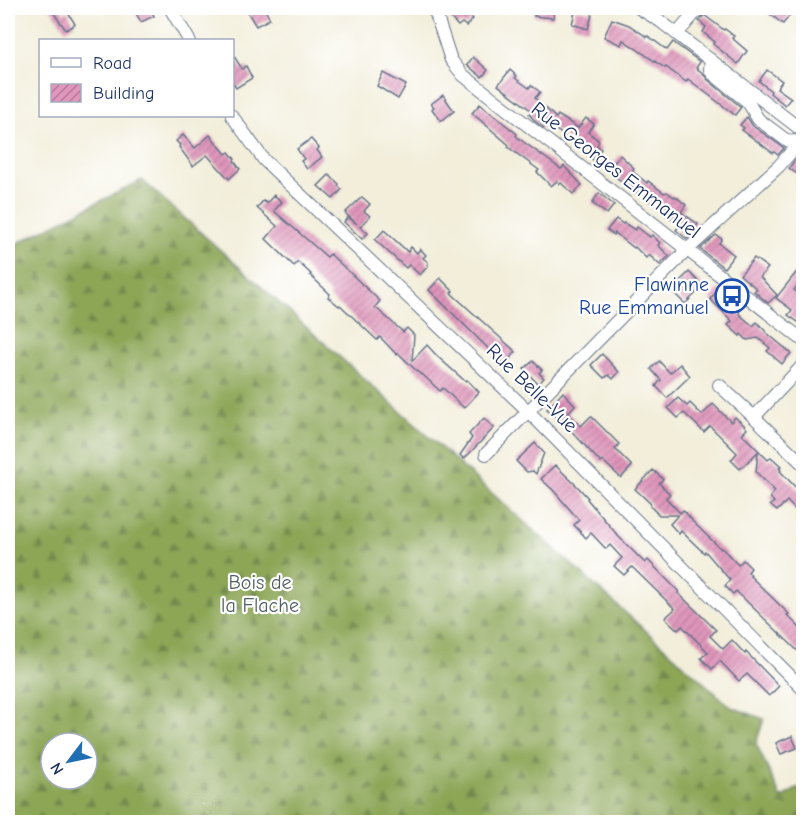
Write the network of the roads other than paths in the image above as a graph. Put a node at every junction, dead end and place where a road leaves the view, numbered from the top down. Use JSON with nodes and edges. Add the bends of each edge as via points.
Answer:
{"nodes":[{"id":1,"x":170,"y":8,"type":"edge"},
{"id":2,"x":434,"y":8,"type":"edge"},
{"id":3,"x":639,"y":8,"type":"edge"},
{"id":4,"x":699,"y":8,"type":"edge"},
{"id":5,"x":677,"y":34,"type":"junction"},
{"id":6,"x":188,"y":39,"type":"edge"},
{"id":7,"x":233,"y":117,"type":"edge"},
{"id":8,"x":803,"y":141,"type":"edge"},
{"id":9,"x":687,"y":250,"type":"junction"},
{"id":10,"x":804,"y":341,"type":"edge"},
{"id":11,"x":804,"y":364,"type":"edge"},
{"id":12,"x":719,"y":385,"type":"dead end"},
{"id":13,"x":528,"y":411,"type":"junction"},
{"id":14,"x":754,"y":417,"type":"junction"},
{"id":15,"x":486,"y":454,"type":"dead end"},
{"id":16,"x":804,"y":465,"type":"edge"},
{"id":17,"x":804,"y":690,"type":"edge"}],
"edges":[{"from":1,"to":6,"type":"street"},
{"from":2,"to":9,"type":"street","name":"Rue Georges Emmanuel","via":[[451,60],[463,75]]},
{"from":3,"to":5,"type":"street"},
{"from":4,"to":5,"type":"street"},
{"from":5,"to":8,"type":"street","via":[[711,60],[710,69],[715,76],[745,100],[758,119],[786,140]]},
{"from":7,"to":13,"type":"street","name":"Rue Belle-Vue","via":[[264,160]]},
{"from":8,"to":9,"type":"street"},
{"from":9,"to":10,"type":"street","name":"Rue Georges Emmanuel"},
{"from":9,"to":13,"type":"street"},
{"from":11,"to":14,"type":"street"},
{"from":12,"to":14,"type":"street"},
{"from":13,"to":15,"type":"street"},
{"from":13,"to":17,"type":"street","name":"Rue Belle-Vue"},
{"from":14,"to":16,"type":"street"}]}
